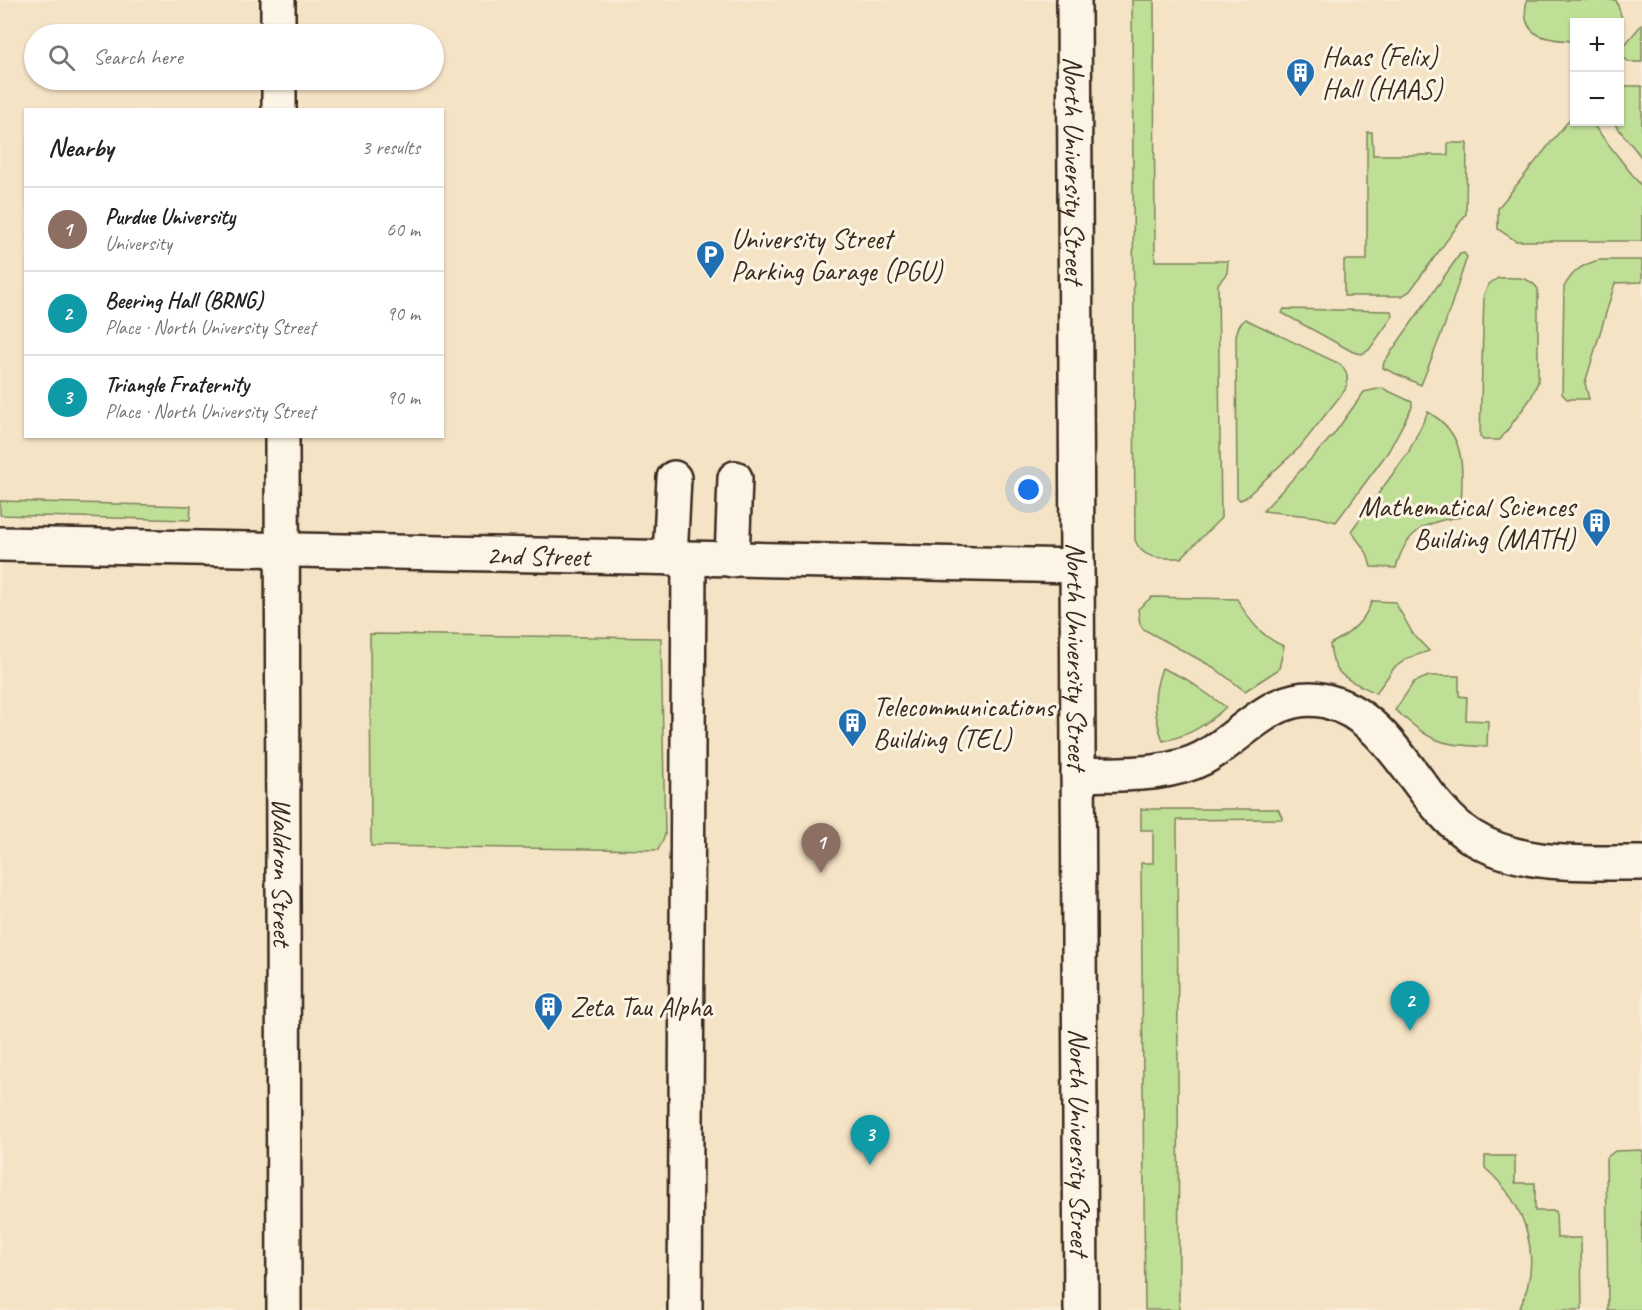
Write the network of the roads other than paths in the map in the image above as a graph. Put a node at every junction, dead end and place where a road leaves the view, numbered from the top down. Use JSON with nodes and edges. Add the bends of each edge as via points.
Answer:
{"nodes":[{"id":1,"x":278,"y":0,"type":"edge"},
{"id":2,"x":1074,"y":0,"type":"edge"},
{"id":3,"x":278,"y":24,"type":"edge"},
{"id":4,"x":279,"y":90,"type":"edge"},
{"id":5,"x":279,"y":108,"type":"edge"},
{"id":6,"x":282,"y":438,"type":"edge"},
{"id":7,"x":674,"y":478,"type":"dead end"},
{"id":8,"x":735,"y":478,"type":"dead end"},
{"id":9,"x":0,"y":544,"type":"edge"},
{"id":10,"x":284,"y":550,"type":"junction"},
{"id":11,"x":680,"y":558,"type":"junction"},
{"id":12,"x":732,"y":560,"type":"junction"},
{"id":13,"x":1077,"y":566,"type":"junction"},
{"id":14,"x":1078,"y":775,"type":"junction"},
{"id":15,"x":1642,"y":863,"type":"edge"},
{"id":16,"x":284,"y":1310,"type":"edge"},
{"id":17,"x":685,"y":1310,"type":"edge"},
{"id":18,"x":1081,"y":1310,"type":"edge"}],
"edges":[{"from":1,"to":3,"type":"street"},
{"from":2,"to":13,"type":"street","name":"North University Street"},
{"from":4,"to":5,"type":"street"},
{"from":6,"to":10,"type":"street","name":"Waldron Street"},
{"from":7,"to":11,"type":"street"},
{"from":8,"to":12,"type":"street"},
{"from":9,"to":10,"type":"street","name":"2nd Street"},
{"from":10,"to":11,"type":"street","name":"2nd Street"},
{"from":10,"to":16,"type":"street","name":"Waldron Street"},
{"from":11,"to":12,"type":"street","name":"2nd Street"},
{"from":11,"to":17,"type":"street"},
{"from":12,"to":13,"type":"street","name":"2nd Street"},
{"from":13,"to":14,"type":"street","name":"North University Street"},
{"from":14,"to":15,"type":"street","via":[[1174,767],[1203,758],[1277,706],[1306,698],[1351,711],[1368,723],[1440,807],[1469,835],[1499,851],[1537,862]]},
{"from":14,"to":18,"type":"street","name":"North University Street"}]}
